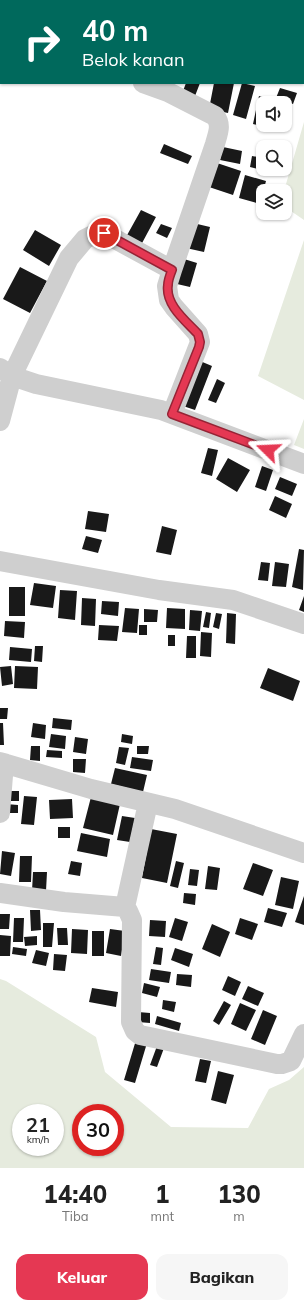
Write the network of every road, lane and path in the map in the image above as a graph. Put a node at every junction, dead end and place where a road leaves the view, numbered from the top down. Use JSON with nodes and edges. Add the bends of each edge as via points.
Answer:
{"nodes":[{"id":1,"x":146,"y":84,"type":"edge"},
{"id":2,"x":172,"y":270,"type":"junction"},
{"id":3,"x":6,"y":372,"type":"edge"},
{"id":4,"x":172,"y":414,"type":"junction"},
{"id":5,"x":0,"y":421,"type":"edge"},
{"id":6,"x":304,"y":464,"type":"edge"},
{"id":7,"x":0,"y":561,"type":"edge"},
{"id":8,"x":304,"y":624,"type":"edge"},
{"id":9,"x":2,"y":763,"type":"edge"},
{"id":10,"x":148,"y":803,"type":"junction"},
{"id":11,"x":0,"y":814,"type":"edge"},
{"id":12,"x":304,"y":853,"type":"edge"},
{"id":13,"x":0,"y":893,"type":"edge"},
{"id":14,"x":125,"y":907,"type":"junction"},
{"id":15,"x":304,"y":1034,"type":"edge"}],
"edges":[{"from":1,"to":2,"type":"street","via":[[168,92],[215,116],[219,121],[216,144]]},
{"from":2,"to":3,"type":"street","via":[[104,233],[85,239],[69,258]]},
{"from":2,"to":4,"type":"street","via":[[167,286],[169,300],[198,334],[200,342]]},
{"from":3,"to":4,"type":"street","via":[[36,384]]},
{"from":3,"to":5,"type":"street"},
{"from":4,"to":6,"type":"street"},
{"from":7,"to":8,"type":"street","via":[[159,590],[233,600]]},
{"from":9,"to":10,"type":"street"},
{"from":9,"to":11,"type":"street"},
{"from":10,"to":12,"type":"street","via":[[175,809]]},
{"from":10,"to":14,"type":"street"},
{"from":13,"to":14,"type":"street"},
{"from":14,"to":15,"type":"street","via":[[132,920],[131,1022],[140,1035],[282,1064],[291,1061]]}]}
